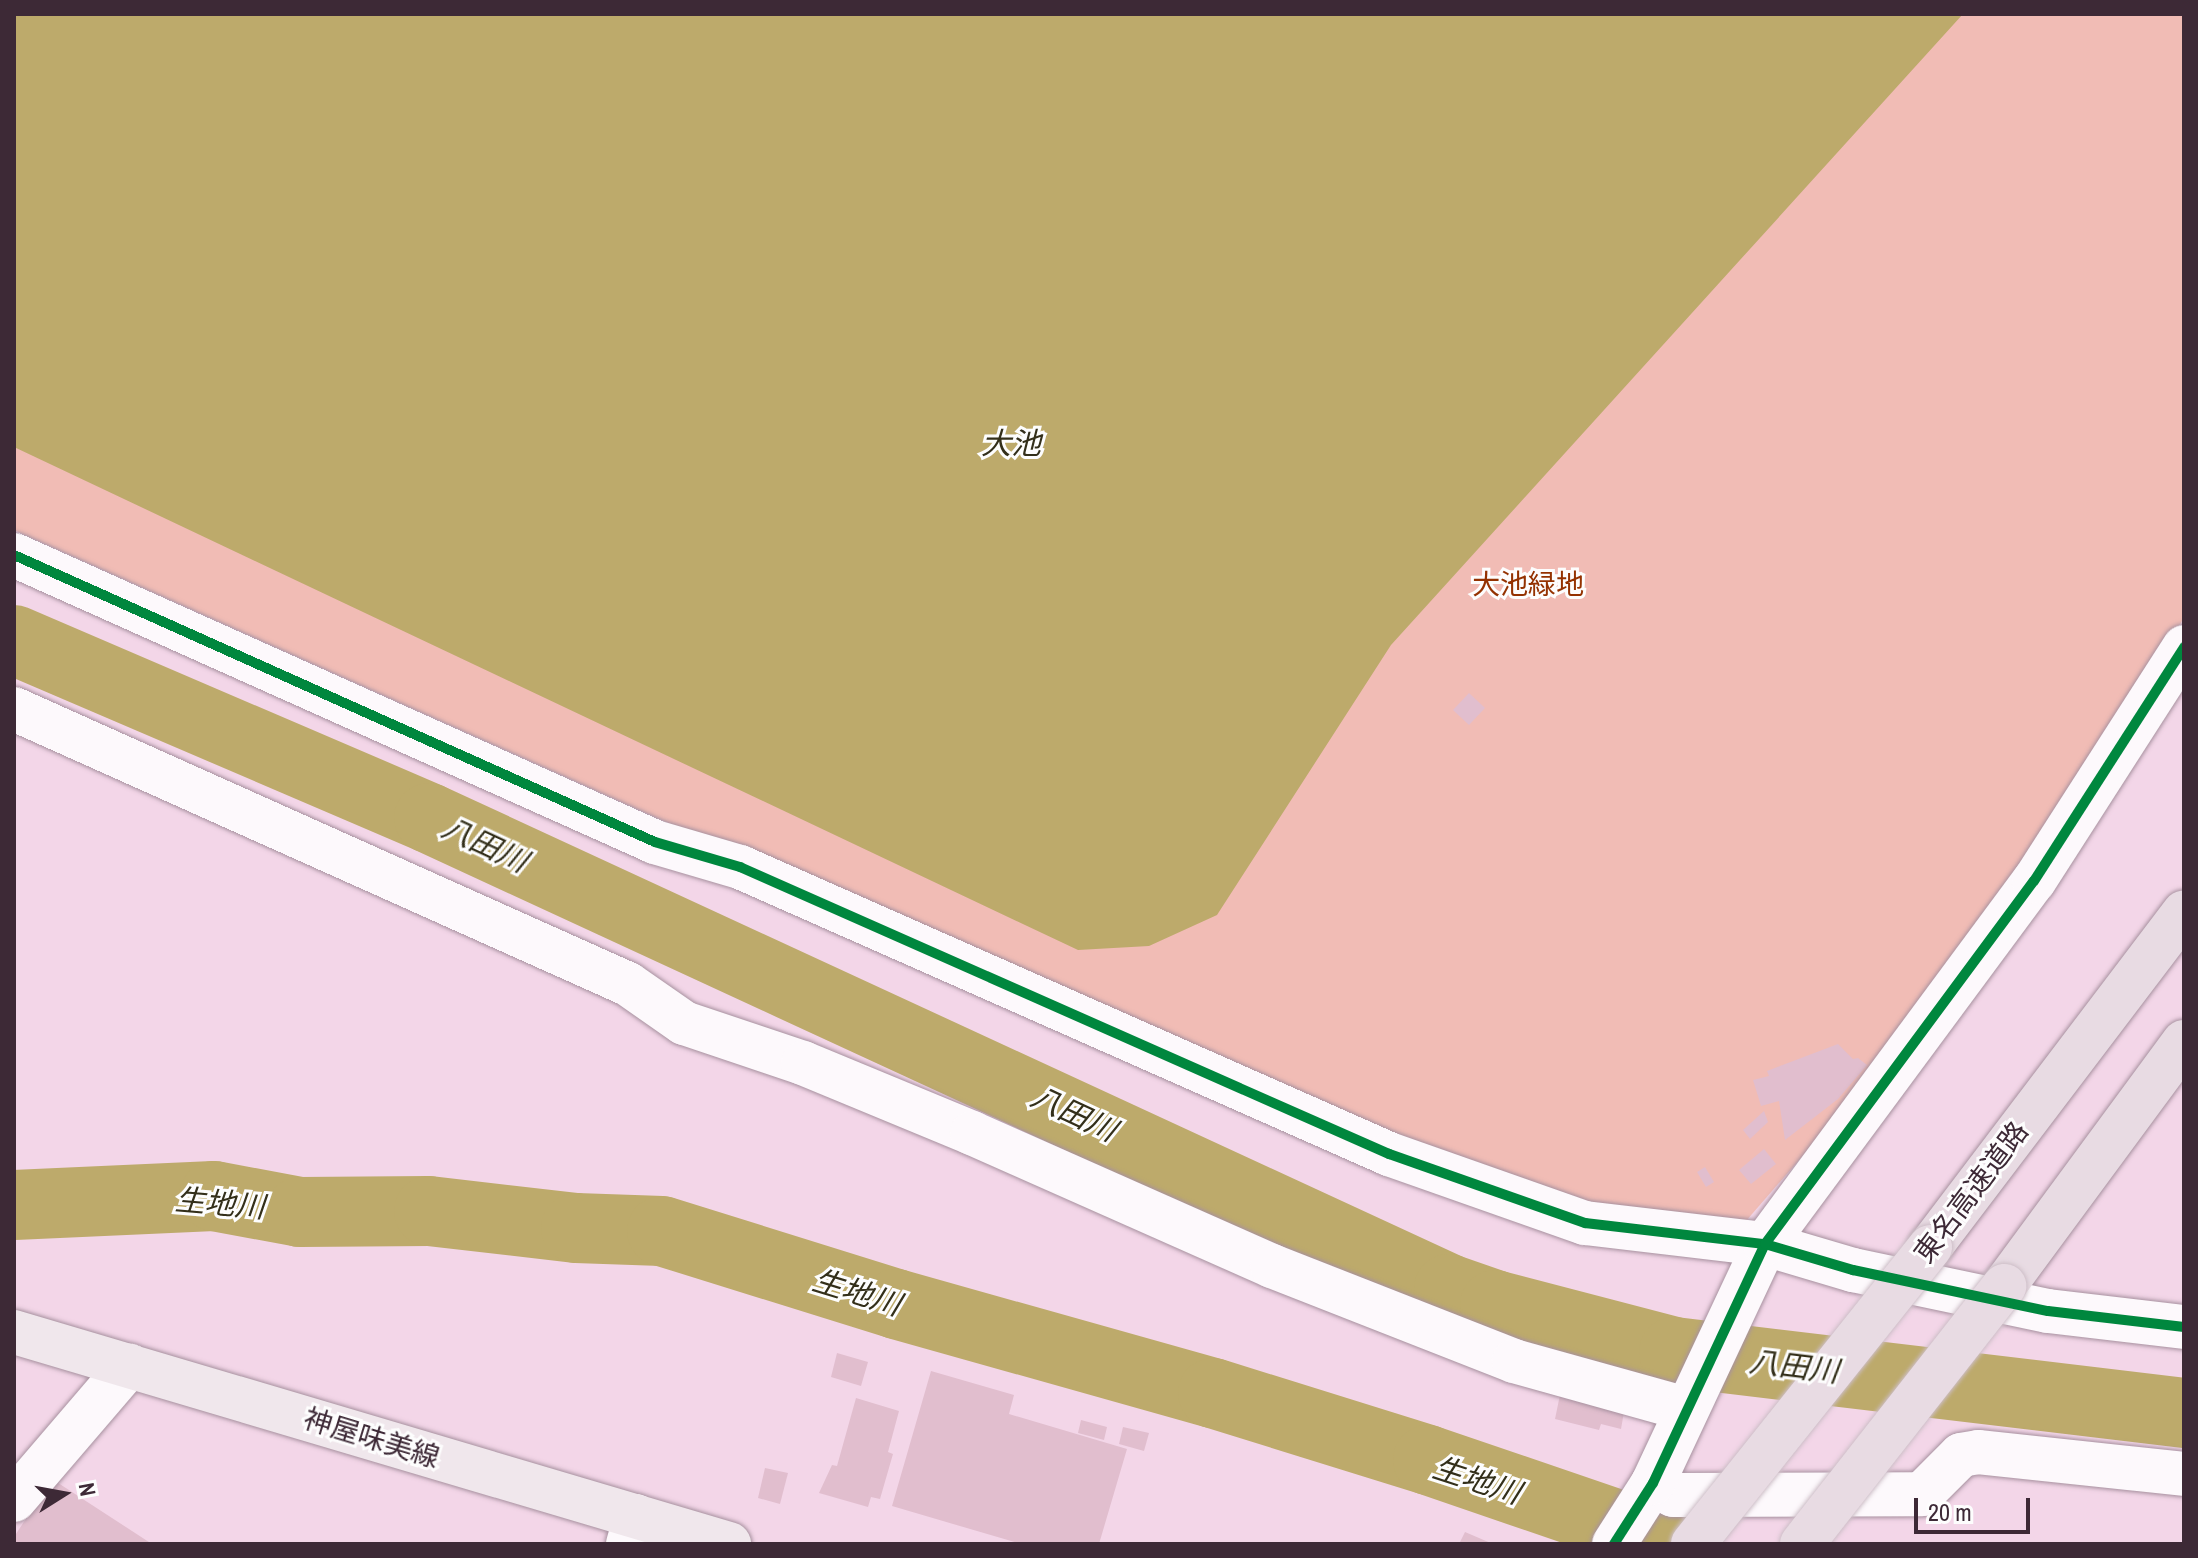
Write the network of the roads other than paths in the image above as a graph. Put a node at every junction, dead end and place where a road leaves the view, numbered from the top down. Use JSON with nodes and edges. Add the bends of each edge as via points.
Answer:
{"nodes":[{"id":1,"x":14,"y":555,"type":"edge"},
{"id":2,"x":2184,"y":647,"type":"edge"},
{"id":3,"x":14,"y":709,"type":"edge"},
{"id":4,"x":2184,"y":912,"type":"edge"},
{"id":5,"x":2184,"y":1042,"type":"edge"},
{"id":6,"x":1765,"y":1244,"type":"junction"},
{"id":7,"x":2184,"y":1327,"type":"edge"},
{"id":8,"x":14,"y":1332,"type":"edge"},
{"id":9,"x":129,"y":1366,"type":"junction"},
{"id":10,"x":1686,"y":1409,"type":"junction"},
{"id":11,"x":2184,"y":1474,"type":"edge"},
{"id":12,"x":1653,"y":1483,"type":"junction"},
{"id":13,"x":14,"y":1500,"type":"edge"},
{"id":14,"x":632,"y":1530,"type":"edge"},
{"id":15,"x":729,"y":1544,"type":"edge"},
{"id":16,"x":1614,"y":1544,"type":"edge"},
{"id":17,"x":1693,"y":1544,"type":"edge"},
{"id":18,"x":1802,"y":1544,"type":"edge"}],
"edges":[{"from":1,"to":6,"type":"street","via":[[655,842],[740,867],[1389,1154],[1585,1223]]},
{"from":2,"to":6,"type":"street","via":[[2034,881]]},
{"from":3,"to":10,"type":"street","via":[[628,984],[684,1023],[803,1063],[1272,1266],[1514,1361]]},
{"from":4,"to":17,"type":"highway","name":"東名高速道路","bridge":true,"via":[[1930,1247]]},
{"from":5,"to":18,"type":"highway","bridge":true,"via":[[2004,1286]]},
{"from":6,"to":7,"type":"street","via":[[1853,1270],[2048,1311]]},
{"from":6,"to":10,"type":"street"},
{"from":8,"to":9,"type":"main road","name":"神屋味美線"},
{"from":9,"to":13,"type":"street"},
{"from":9,"to":14,"type":"main road","name":"神屋味美線"},
{"from":10,"to":12,"type":"street"},
{"from":11,"to":12,"type":"street","via":[[1978,1452],[1961,1455],[1922,1494],[1673,1495]]},
{"from":12,"to":16,"type":"street"},
{"from":14,"to":15,"type":"main road","name":"神屋味美線"}]}
